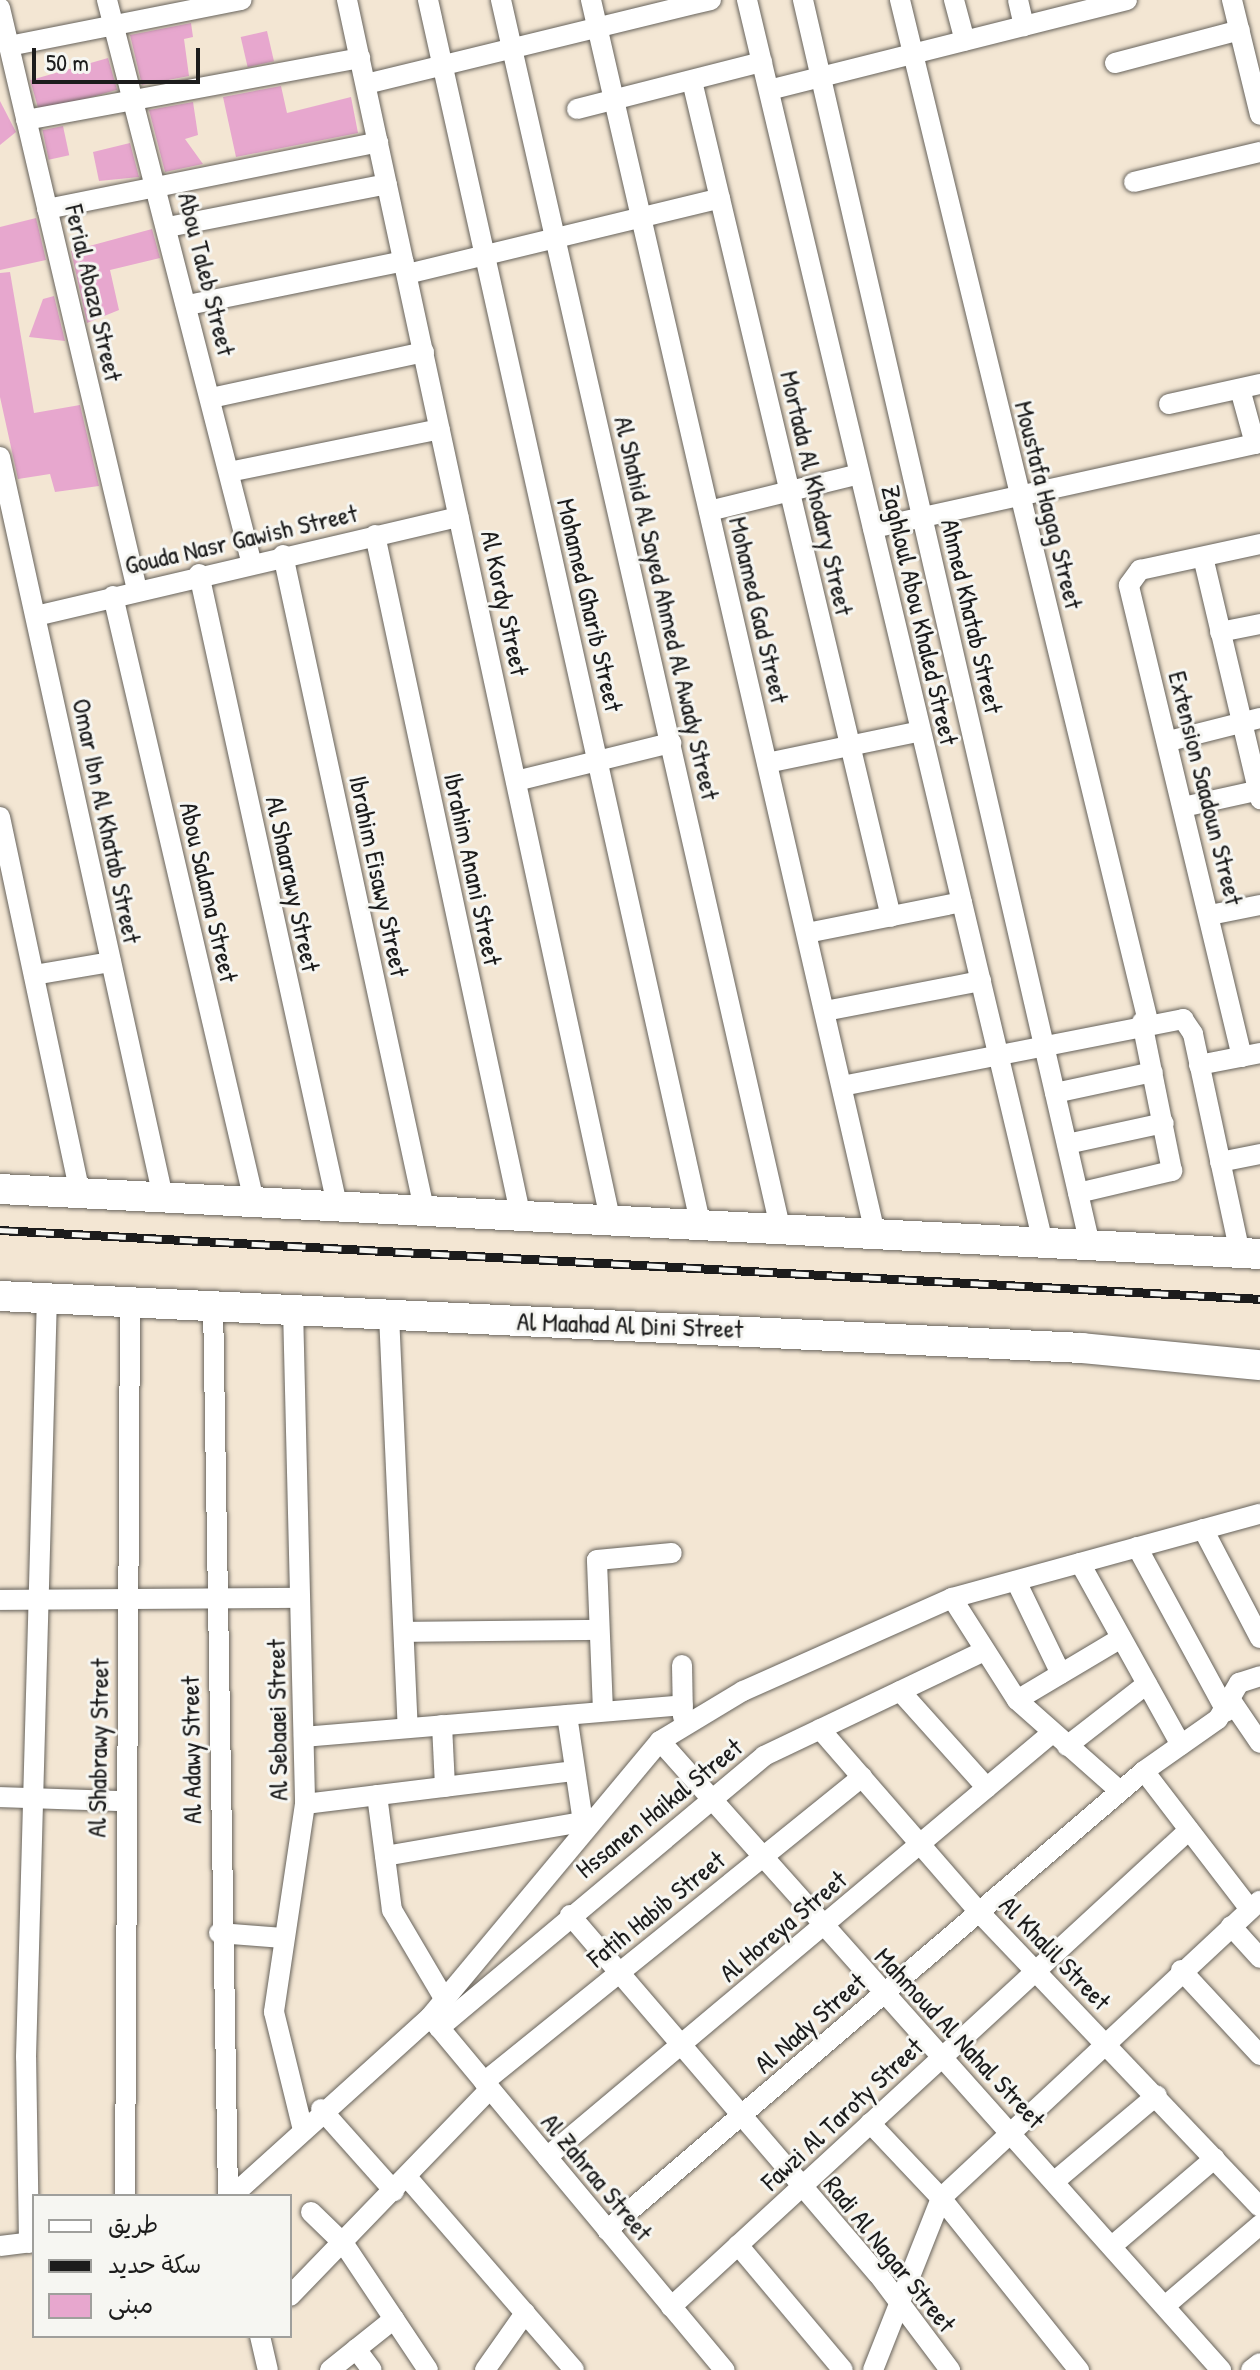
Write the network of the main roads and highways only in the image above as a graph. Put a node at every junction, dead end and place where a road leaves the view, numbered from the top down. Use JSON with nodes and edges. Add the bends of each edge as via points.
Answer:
{"nodes":[{"id":1,"x":0,"y":1189,"type":"edge"},
{"id":2,"x":1250,"y":1254,"type":"edge"},
{"id":3,"x":0,"y":1296,"type":"edge"},
{"id":4,"x":1260,"y":1365,"type":"edge"}],
"edges":[{"from":1,"to":2,"type":"main road"},
{"from":3,"to":4,"type":"main road","name":"Al Maahad Al Dini Street","via":[[213,1302],[1082,1348]]}]}
